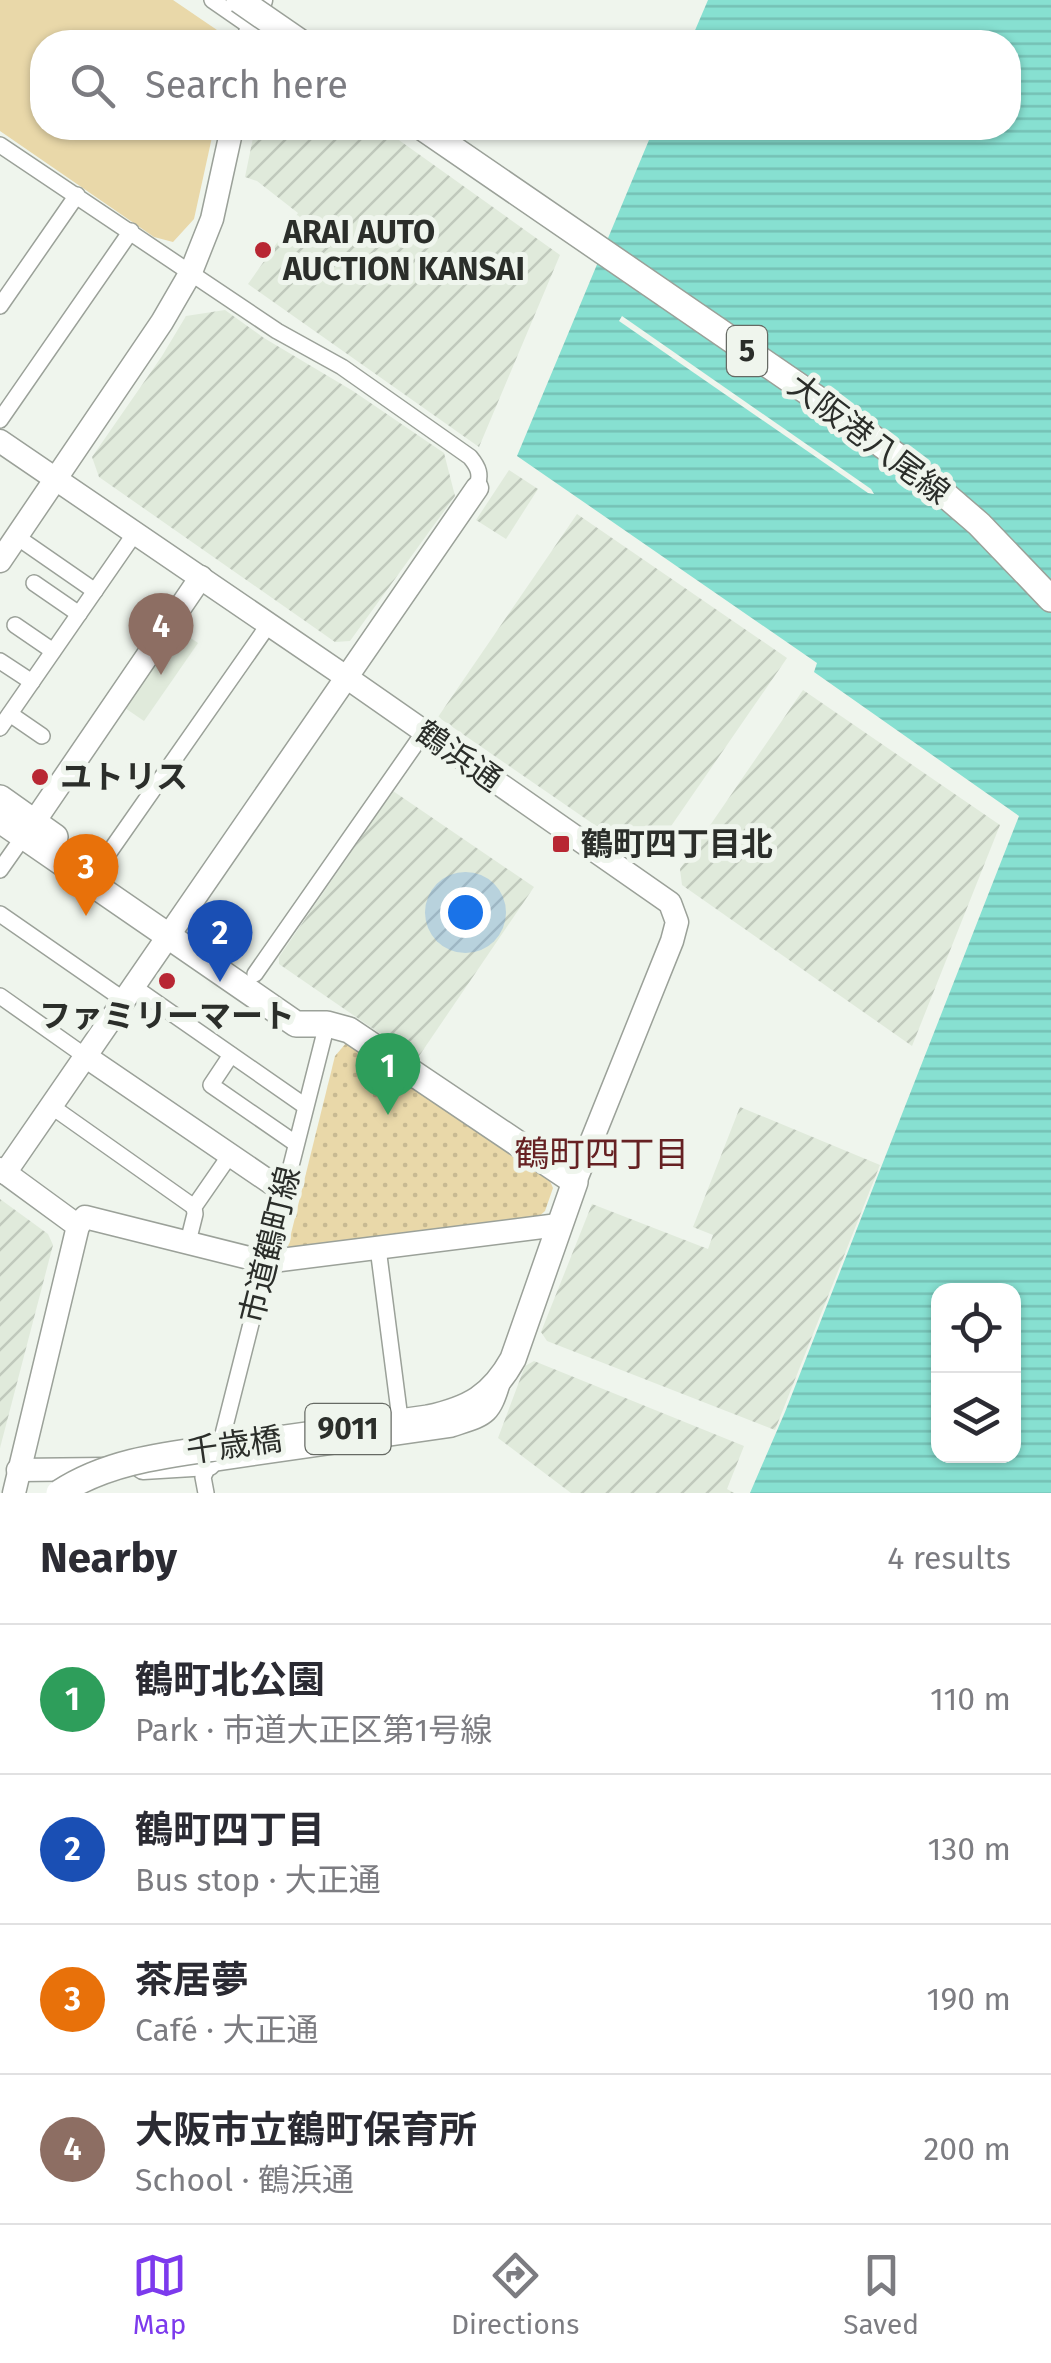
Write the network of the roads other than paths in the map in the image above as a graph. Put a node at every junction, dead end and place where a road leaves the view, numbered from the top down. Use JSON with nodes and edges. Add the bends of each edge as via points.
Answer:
{"nodes":[{"id":1,"x":212,"y":0,"type":"edge"},
{"id":2,"x":239,"y":0,"type":"edge"},
{"id":3,"x":260,"y":0,"type":"edge"},
{"id":4,"x":244,"y":30,"type":"edge"},
{"id":5,"x":251,"y":30,"type":"edge"},
{"id":6,"x":283,"y":30,"type":"edge"},
{"id":7,"x":229,"y":140,"type":"edge"},
{"id":8,"x":440,"y":140,"type":"edge"},
{"id":9,"x":0,"y":145,"type":"edge"},
{"id":10,"x":77,"y":194,"type":"junction"},
{"id":11,"x":131,"y":231,"type":"junction"},
{"id":12,"x":192,"y":272,"type":"junction"},
{"id":13,"x":0,"y":306,"type":"edge"},
{"id":14,"x":0,"y":420,"type":"edge"},
{"id":15,"x":0,"y":441,"type":"edge"},
{"id":16,"x":56,"y":479,"type":"junction"},
{"id":17,"x":478,"y":488,"type":"joint"},
{"id":18,"x":135,"y":533,"type":"junction"},
{"id":19,"x":16,"y":537,"type":"junction"},
{"id":20,"x":0,"y":561,"type":"edge"},
{"id":21,"x":201,"y":578,"type":"junction"},
{"id":22,"x":34,"y":583,"type":"dead end"},
{"id":23,"x":95,"y":591,"type":"junction"},
{"id":24,"x":1051,"y":599,"type":"edge"},
{"id":25,"x":79,"y":614,"type":"junction"},
{"id":26,"x":269,"y":624,"type":"junction"},
{"id":27,"x":16,"y":625,"type":"dead end"},
{"id":28,"x":53,"y":651,"type":"junction"},
{"id":29,"x":0,"y":661,"type":"edge"},
{"id":30,"x":346,"y":677,"type":"junction"},
{"id":31,"x":32,"y":682,"type":"junction"},
{"id":32,"x":10,"y":714,"type":"junction"},
{"id":33,"x":0,"y":728,"type":"edge"},
{"id":34,"x":424,"y":732,"type":"junction"},
{"id":35,"x":42,"y":736,"type":"dead end"},
{"id":36,"x":0,"y":798,"type":"edge"},
{"id":37,"x":0,"y":820,"type":"edge"},
{"id":38,"x":29,"y":829,"type":"junction"},
{"id":39,"x":99,"y":868,"type":"junction"},
{"id":40,"x":0,"y":870,"type":"edge"},
{"id":41,"x":0,"y":914,"type":"edge"},
{"id":42,"x":173,"y":929,"type":"junction"},
{"id":43,"x":256,"y":974,"type":"junction"},
{"id":44,"x":129,"y":993,"type":"junction"},
{"id":45,"x":0,"y":996,"type":"edge"},
{"id":46,"x":327,"y":1024,"type":"junction"},
{"id":47,"x":231,"y":1055,"type":"junction"},
{"id":48,"x":86,"y":1056,"type":"junction"},
{"id":49,"x":51,"y":1106,"type":"junction"},
{"id":50,"x":305,"y":1106,"type":"junction"},
{"id":51,"x":295,"y":1144,"type":"junction"},
{"id":52,"x":230,"y":1155,"type":"junction"},
{"id":53,"x":2,"y":1171,"type":"edge"},
{"id":54,"x":574,"y":1182,"type":"junction"},
{"id":55,"x":283,"y":1191,"type":"junction"},
{"id":56,"x":194,"y":1207,"type":"junction"},
{"id":57,"x":558,"y":1224,"type":"junction"},
{"id":58,"x":78,"y":1226,"type":"junction"},
{"id":59,"x":188,"y":1242,"type":"junction"},
{"id":60,"x":378,"y":1248,"type":"junction"},
{"id":61,"x":266,"y":1262,"type":"junction"},
{"id":62,"x":506,"y":1372,"type":"junction"},
{"id":63,"x":463,"y":1402,"type":"junction"},
{"id":64,"x":399,"y":1410,"type":"junction"},
{"id":65,"x":222,"y":1438,"type":"junction"},
{"id":66,"x":209,"y":1464,"type":"junction"},
{"id":67,"x":16,"y":1482,"type":"edge"},
{"id":68,"x":59,"y":1493,"type":"edge"},
{"id":69,"x":206,"y":1493,"type":"edge"}],
"edges":[{"from":1,"to":4,"type":"street"},
{"from":2,"to":6,"type":"main road","bridge":true},
{"from":3,"to":5,"type":"street"},
{"from":7,"to":12,"type":"street"},
{"from":8,"to":24,"type":"main road","name":"大阪港八尾線","number":"5","via":[[921,474]]},
{"from":9,"to":10,"type":"street"},
{"from":10,"to":11,"type":"street"},
{"from":10,"to":13,"type":"street"},
{"from":11,"to":12,"type":"street"},
{"from":11,"to":14,"type":"street"},
{"from":12,"to":16,"type":"street"},
{"from":12,"to":17,"type":"street","via":[[470,457]]},
{"from":15,"to":16,"type":"street","name":"鶴浜通"},
{"from":16,"to":18,"type":"street","name":"鶴浜通"},
{"from":16,"to":19,"type":"street"},
{"from":17,"to":30,"type":"street"},
{"from":18,"to":21,"type":"street","name":"鶴浜通"},
{"from":18,"to":23,"type":"street"},
{"from":19,"to":20,"type":"street"},
{"from":19,"to":23,"type":"street"},
{"from":21,"to":26,"type":"street","name":"鶴浜通"},
{"from":21,"to":38,"type":"street"},
{"from":22,"to":25,"type":"street"},
{"from":23,"to":25,"type":"street"},
{"from":25,"to":28,"type":"street"},
{"from":26,"to":30,"type":"street","name":"鶴浜通"},
{"from":26,"to":39,"type":"street"},
{"from":27,"to":28,"type":"street"},
{"from":28,"to":31,"type":"street"},
{"from":29,"to":31,"type":"street"},
{"from":30,"to":34,"type":"street","name":"鶴浜通"},
{"from":30,"to":42,"type":"street"},
{"from":31,"to":32,"type":"street"},
{"from":32,"to":33,"type":"street"},
{"from":32,"to":35,"type":"street"},
{"from":34,"to":43,"type":"street"},
{"from":34,"to":54,"type":"street","name":"鶴浜通","via":[[670,904],[678,922]]},
{"from":36,"to":38,"type":"main road"},
{"from":37,"to":38,"type":"main road"},
{"from":38,"to":39,"type":"main road"},
{"from":38,"to":40,"type":"street"},
{"from":38,"to":42,"type":"main road"},
{"from":39,"to":42,"type":"main road"},
{"from":41,"to":44,"type":"street"},
{"from":42,"to":43,"type":"main road"},
{"from":42,"to":44,"type":"street"},
{"from":42,"to":46,"type":"main road","via":[[296,1024]]},
{"from":43,"to":46,"type":"main road"},
{"from":44,"to":47,"type":"street"},
{"from":44,"to":48,"type":"street"},
{"from":45,"to":48,"type":"street"},
{"from":46,"to":50,"type":"street","name":"市道鶴町線"},
{"from":46,"to":54,"type":"main road","via":[[349,1030]]},
{"from":47,"to":50,"type":"street"},
{"from":47,"to":51,"type":"street","via":[[211,1085]]},
{"from":48,"to":49,"type":"street"},
{"from":48,"to":52,"type":"street"},
{"from":49,"to":53,"type":"street"},
{"from":49,"to":56,"type":"street"},
{"from":50,"to":51,"type":"street","name":"市道鶴町線"},
{"from":51,"to":55,"type":"street","name":"市道鶴町線"},
{"from":52,"to":55,"type":"street"},
{"from":52,"to":56,"type":"street"},
{"from":53,"to":58,"type":"street"},
{"from":54,"to":57,"type":"main road"},
{"from":55,"to":61,"type":"street","name":"市道鶴町線"},
{"from":56,"to":59,"type":"street"},
{"from":57,"to":60,"type":"street"},
{"from":57,"to":62,"type":"main road"},
{"from":58,"to":59,"type":"street","via":[[85,1217]]},
{"from":58,"to":67,"type":"street"},
{"from":59,"to":61,"type":"street"},
{"from":60,"to":61,"type":"street"},
{"from":60,"to":64,"type":"street"},
{"from":61,"to":65,"type":"street","name":"市道鶴町線"},
{"from":62,"to":63,"type":"main road"},
{"from":62,"to":66,"type":"street","via":[[495,1407],[452,1429]]},
{"from":63,"to":64,"type":"street"},
{"from":63,"to":68,"type":"main road","name":"千歳橋","number":"9011","bridge":true,"via":[[428,1418],[162,1455],[103,1471]]},
{"from":64,"to":65,"type":"street"},
{"from":65,"to":66,"type":"street","name":"市道鶴町線"},
{"from":66,"to":67,"type":"street"},
{"from":66,"to":69,"type":"street"}]}
